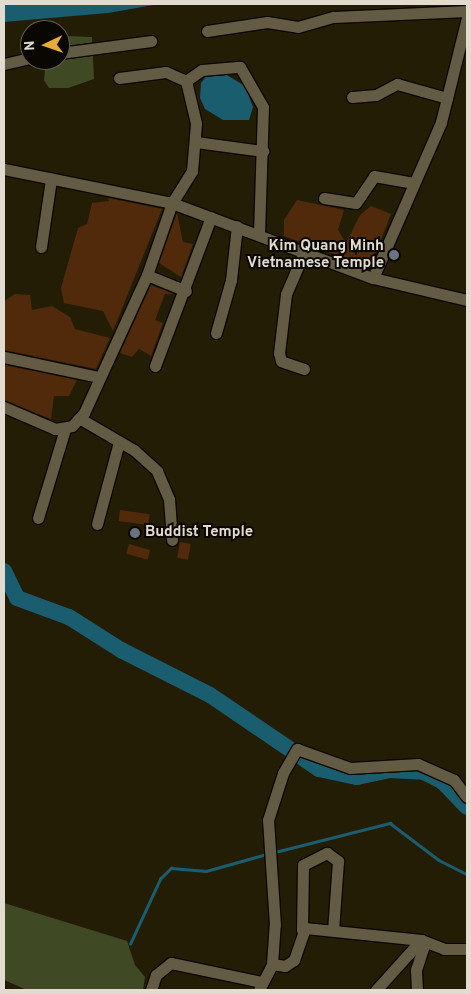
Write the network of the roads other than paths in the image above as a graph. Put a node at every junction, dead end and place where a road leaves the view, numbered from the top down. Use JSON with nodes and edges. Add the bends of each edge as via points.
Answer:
{"nodes":[{"id":1,"x":467,"y":11,"type":"edge"},
{"id":2,"x":467,"y":18,"type":"edge"},
{"id":3,"x":207,"y":31,"type":"dead end"},
{"id":4,"x":151,"y":41,"type":"dead end"},
{"id":5,"x":70,"y":52,"type":"edge"},
{"id":6,"x":20,"y":60,"type":"edge"},
{"id":7,"x":4,"y":64,"type":"edge"},
{"id":8,"x":119,"y":78,"type":"dead end"},
{"id":9,"x":186,"y":81,"type":"junction"},
{"id":10,"x":352,"y":97,"type":"dead end"},
{"id":11,"x":447,"y":98,"type":"junction"},
{"id":12,"x":196,"y":142,"type":"junction"},
{"id":13,"x":263,"y":151,"type":"junction"},
{"id":14,"x":4,"y":169,"type":"edge"},
{"id":15,"x":51,"y":179,"type":"junction"},
{"id":16,"x":412,"y":183,"type":"junction"},
{"id":17,"x":324,"y":198,"type":"dead end"},
{"id":18,"x":172,"y":203,"type":"junction"},
{"id":19,"x":211,"y":217,"type":"junction"},
{"id":20,"x":238,"y":226,"type":"junction"},
{"id":21,"x":259,"y":234,"type":"junction"},
{"id":22,"x":41,"y":247,"type":"dead end"},
{"id":23,"x":305,"y":250,"type":"junction"},
{"id":24,"x":146,"y":276,"type":"junction"},
{"id":25,"x":373,"y":278,"type":"junction"},
{"id":26,"x":186,"y":291,"type":"junction"},
{"id":27,"x":467,"y":300,"type":"edge"},
{"id":28,"x":216,"y":333,"type":"dead end"},
{"id":29,"x":4,"y":357,"type":"edge"},
{"id":30,"x":155,"y":366,"type":"dead end"},
{"id":31,"x":304,"y":369,"type":"dead end"},
{"id":32,"x":98,"y":377,"type":"junction"},
{"id":33,"x":4,"y":407,"type":"edge"},
{"id":34,"x":79,"y":418,"type":"junction"},
{"id":35,"x":65,"y":429,"type":"junction"},
{"id":36,"x":119,"y":442,"type":"junction"},
{"id":37,"x":38,"y":518,"type":"dead end"},
{"id":38,"x":97,"y":524,"type":"dead end"},
{"id":39,"x":172,"y":540,"type":"dead end"},
{"id":40,"x":467,"y":797,"type":"edge"},
{"id":41,"x":302,"y":930,"type":"junction"},
{"id":42,"x":332,"y":930,"type":"junction"},
{"id":43,"x":423,"y":941,"type":"junction"},
{"id":44,"x":467,"y":949,"type":"edge"},
{"id":45,"x":272,"y":964,"type":"junction"},
{"id":46,"x":261,"y":986,"type":"edge"},
{"id":47,"x":150,"y":990,"type":"edge"},
{"id":48,"x":376,"y":990,"type":"edge"},
{"id":49,"x":417,"y":990,"type":"edge"}],
"edges":[{"from":1,"to":3,"type":"street","via":[[334,17],[298,27],[267,22]]},
{"from":2,"to":11,"type":"street"},
{"from":4,"to":5,"type":"street"},
{"from":6,"to":7,"type":"street"},
{"from":8,"to":9,"type":"street","via":[[166,72]]},
{"from":9,"to":12,"type":"street"},
{"from":9,"to":13,"type":"street","via":[[202,70],[240,67],[263,108]]},
{"from":10,"to":11,"type":"street","via":[[376,95],[403,84]]},
{"from":11,"to":16,"type":"street","via":[[441,122]]},
{"from":12,"to":13,"type":"street"},
{"from":12,"to":18,"type":"street","via":[[192,171]]},
{"from":13,"to":21,"type":"street"},
{"from":14,"to":15,"type":"street"},
{"from":15,"to":18,"type":"street"},
{"from":15,"to":22,"type":"street"},
{"from":16,"to":17,"type":"street","via":[[374,176],[356,203]]},
{"from":16,"to":25,"type":"street"},
{"from":18,"to":19,"type":"street"},
{"from":18,"to":24,"type":"street"},
{"from":19,"to":20,"type":"street"},
{"from":19,"to":26,"type":"street"},
{"from":20,"to":21,"type":"street"},
{"from":20,"to":28,"type":"street","via":[[231,280]]},
{"from":21,"to":23,"type":"street"},
{"from":23,"to":25,"type":"street"},
{"from":23,"to":31,"type":"street","via":[[286,294],[279,353],[281,361]]},
{"from":24,"to":26,"type":"street"},
{"from":24,"to":32,"type":"street","via":[[106,368]]},
{"from":25,"to":27,"type":"street"},
{"from":26,"to":30,"type":"street"},
{"from":29,"to":32,"type":"street"},
{"from":32,"to":34,"type":"street"},
{"from":33,"to":35,"type":"street","via":[[39,425]]},
{"from":34,"to":35,"type":"street"},
{"from":34,"to":36,"type":"street"},
{"from":35,"to":37,"type":"street"},
{"from":36,"to":38,"type":"street"},
{"from":36,"to":39,"type":"street","via":[[144,458],[164,481]]},
{"from":40,"to":45,"type":"street","via":[[454,780],[418,764],[350,768],[297,749],[290,759],[269,815],[267,845],[274,915]]},
{"from":41,"to":42,"type":"street"},
{"from":41,"to":42,"type":"street","via":[[303,865],[327,854],[338,862]]},
{"from":41,"to":45,"type":"street","via":[[294,960],[285,966]]},
{"from":42,"to":43,"type":"street"},
{"from":43,"to":44,"type":"street","via":[[444,949]]},
{"from":43,"to":48,"type":"street"},
{"from":43,"to":49,"type":"street","via":[[416,970]]},
{"from":45,"to":46,"type":"street"},
{"from":46,"to":47,"type":"street","via":[[171,963],[156,975]]}]}
